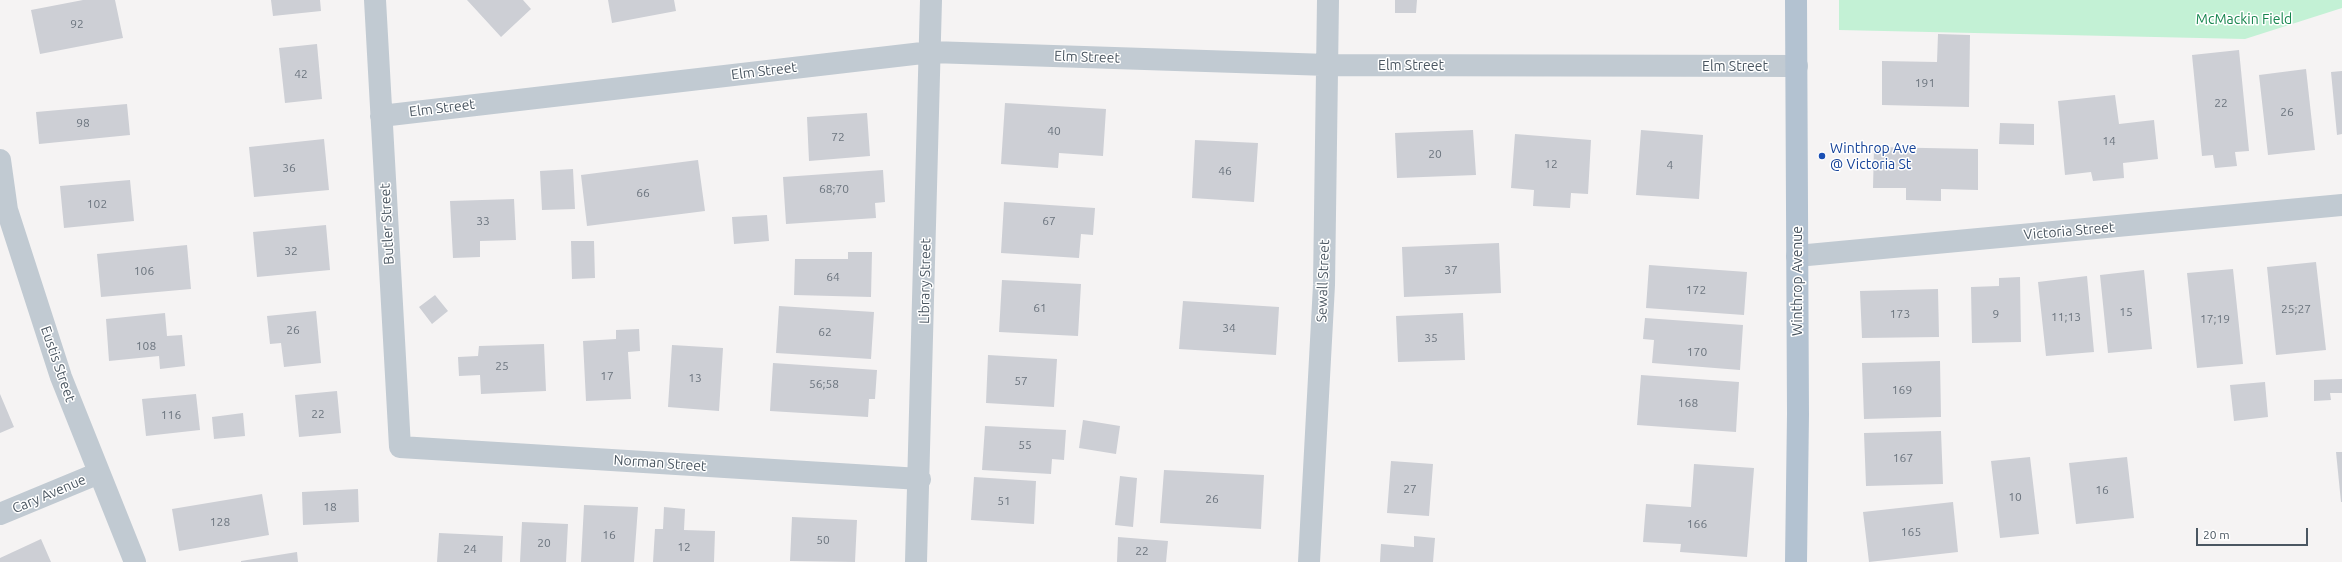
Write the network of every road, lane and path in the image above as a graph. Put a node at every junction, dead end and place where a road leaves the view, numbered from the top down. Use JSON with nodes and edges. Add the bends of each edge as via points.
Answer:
{"nodes":[{"id":1,"x":375,"y":0,"type":"edge"},
{"id":2,"x":931,"y":0,"type":"edge"},
{"id":3,"x":1328,"y":0,"type":"edge"},
{"id":4,"x":1796,"y":0,"type":"edge"},
{"id":5,"x":931,"y":52,"type":"junction"},
{"id":6,"x":1328,"y":65,"type":"junction"},
{"id":7,"x":1797,"y":66,"type":"junction"},
{"id":8,"x":381,"y":116,"type":"junction"},
{"id":9,"x":0,"y":160,"type":"edge"},
{"id":10,"x":2342,"y":205,"type":"edge"},
{"id":11,"x":1797,"y":256,"type":"junction"},
{"id":12,"x":400,"y":447,"type":"joint"},
{"id":13,"x":99,"y":473,"type":"junction"},
{"id":14,"x":920,"y":479,"type":"junction"},
{"id":15,"x":0,"y":514,"type":"edge"},
{"id":16,"x":135,"y":562,"type":"edge"},
{"id":17,"x":916,"y":562,"type":"edge"},
{"id":18,"x":1309,"y":562,"type":"edge"},
{"id":19,"x":1796,"y":562,"type":"edge"}],
"edges":[{"from":1,"to":8,"type":"street","name":"Butler Street"},
{"from":2,"to":5,"type":"street","name":"Library Street"},
{"from":3,"to":6,"type":"street","name":"Sewall Street"},
{"from":4,"to":7,"type":"main road","name":"Winthrop Avenue"},
{"from":5,"to":6,"type":"street","name":"Elm Street"},
{"from":5,"to":8,"type":"street","name":"Elm Street"},
{"from":5,"to":14,"type":"street","name":"Library Street"},
{"from":6,"to":7,"type":"street","name":"Elm Street"},
{"from":6,"to":18,"type":"street","name":"Sewall Street","via":[[1324,285]]},
{"from":7,"to":11,"type":"main road","name":"Winthrop Avenue"},
{"from":8,"to":12,"type":"street","name":"Butler Street"},
{"from":9,"to":13,"type":"street","name":"Eustis Street","via":[[7,210],[61,377]]},
{"from":10,"to":11,"type":"street","name":"Victoria Street"},
{"from":11,"to":19,"type":"main road","name":"Winthrop Avenue"},
{"from":12,"to":14,"type":"street","name":"Norman Street"},
{"from":13,"to":15,"type":"street","name":"Cary Avenue"},
{"from":13,"to":16,"type":"street","name":"Eustis Street"},
{"from":14,"to":17,"type":"street","name":"Library Street"}]}
